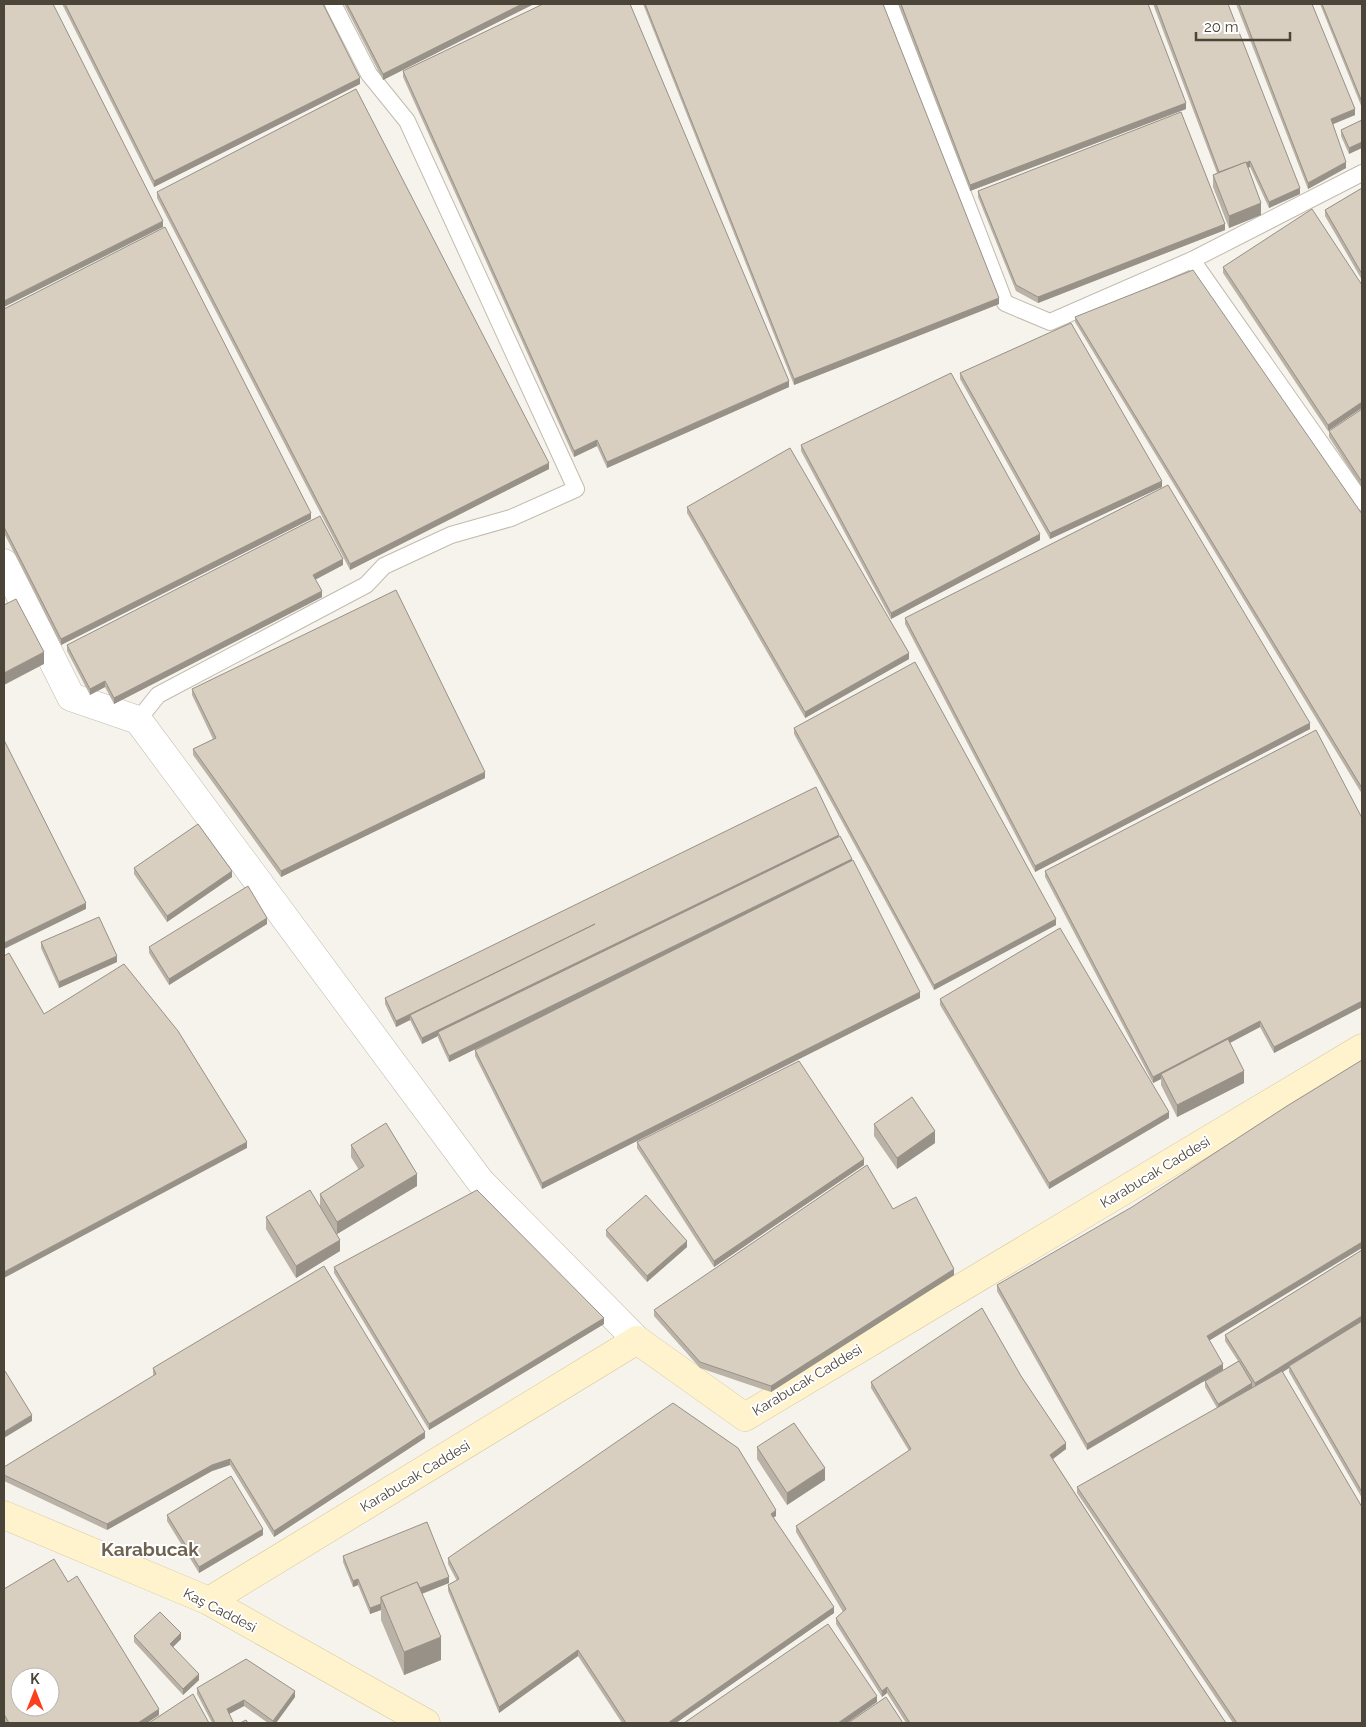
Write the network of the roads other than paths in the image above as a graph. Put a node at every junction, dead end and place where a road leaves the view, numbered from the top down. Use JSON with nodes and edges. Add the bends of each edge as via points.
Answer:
{"nodes":[{"id":1,"x":334,"y":4,"type":"edge"},
{"id":2,"x":890,"y":4,"type":"edge"},
{"id":3,"x":1362,"y":173,"type":"edge"},
{"id":4,"x":1192,"y":260,"type":"junction"},
{"id":5,"x":1362,"y":502,"type":"edge"},
{"id":6,"x":4,"y":563,"type":"edge"},
{"id":7,"x":138,"y":720,"type":"junction"},
{"id":8,"x":1362,"y":1048,"type":"edge"},
{"id":9,"x":638,"y":1340,"type":"junction"},
{"id":10,"x":4,"y":1515,"type":"edge"},
{"id":11,"x":209,"y":1601,"type":"junction"},
{"id":12,"x":426,"y":1723,"type":"edge"}],
"edges":[{"from":1,"to":7,"type":"lane","via":[[370,74],[407,121],[576,489],[511,518],[451,535],[384,566],[366,585],[158,695]]},
{"from":2,"to":4,"type":"lane","via":[[1005,303],[1050,322]]},
{"from":3,"to":4,"type":"lane"},
{"from":4,"to":5,"type":"lane"},
{"from":6,"to":7,"type":"street","via":[[71,698]]},
{"from":7,"to":9,"type":"street","via":[[480,1181]]},
{"from":8,"to":9,"type":"street","name":"Karabucak Caddesi","via":[[745,1417]]},
{"from":9,"to":11,"type":"street","name":"Karabucak Caddesi"},
{"from":10,"to":11,"type":"street","name":"Kaş Caddesi"},
{"from":11,"to":12,"type":"street","name":"Kaş Caddesi"}]}
